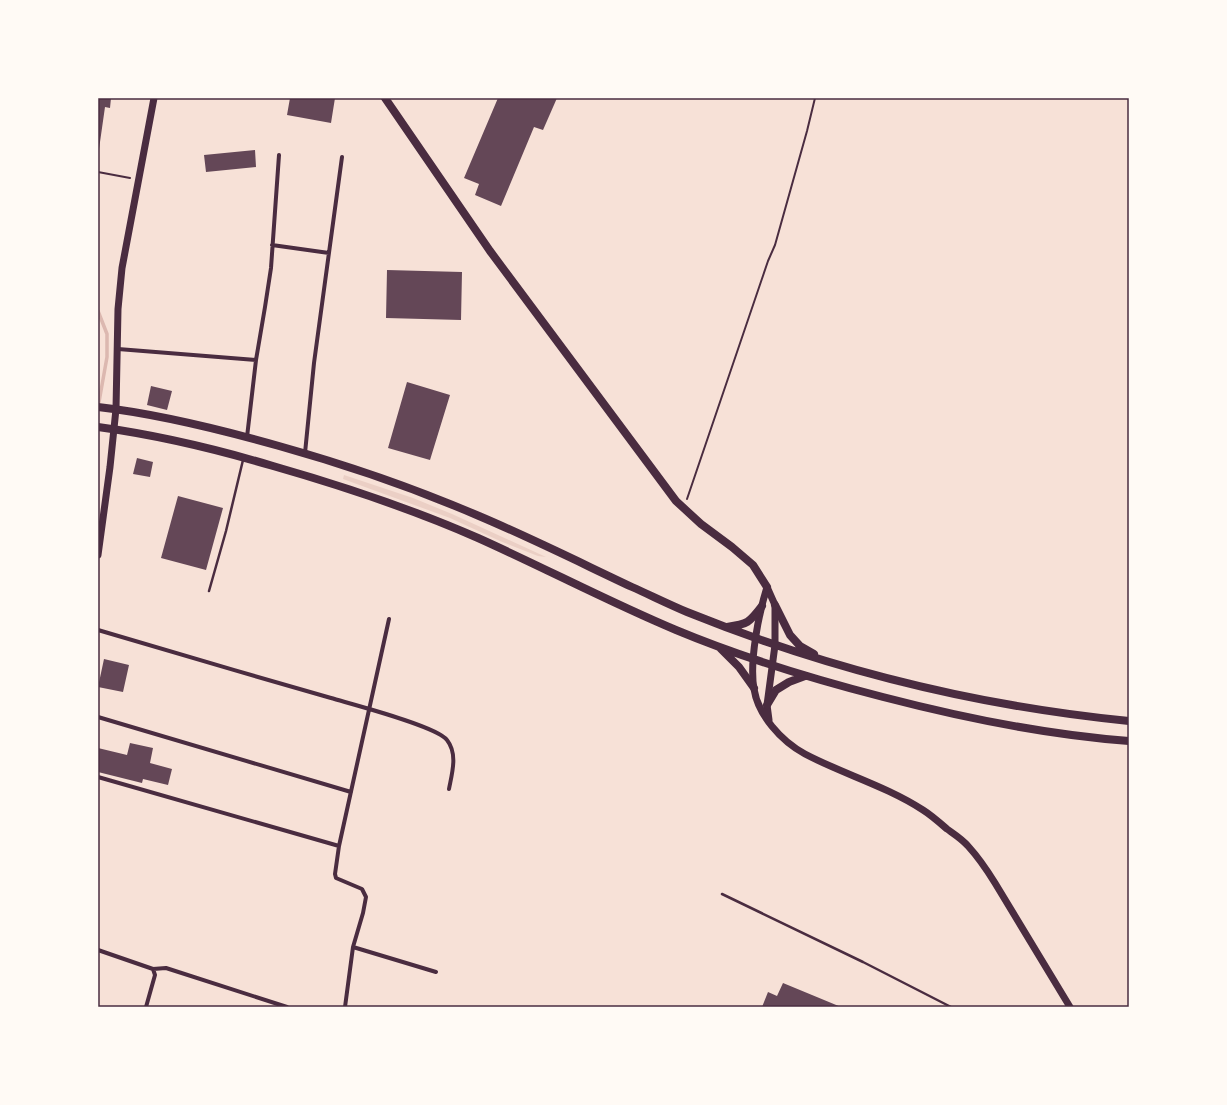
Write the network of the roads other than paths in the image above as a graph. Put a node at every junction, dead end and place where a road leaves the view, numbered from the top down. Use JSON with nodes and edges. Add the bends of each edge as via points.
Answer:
{"nodes":[{"id":1,"x":154,"y":98,"type":"edge"},
{"id":2,"x":385,"y":98,"type":"edge"},
{"id":3,"x":279,"y":155,"type":"dead end"},
{"id":4,"x":342,"y":157,"type":"dead end"},
{"id":5,"x":272,"y":245,"type":"junction"},
{"id":6,"x":329,"y":252,"type":"junction"},
{"id":7,"x":118,"y":349,"type":"junction"},
{"id":8,"x":256,"y":360,"type":"junction"},
{"id":9,"x":98,"y":407,"type":"edge"},
{"id":10,"x":116,"y":409,"type":"junction"},
{"id":11,"x":98,"y":427,"type":"edge"},
{"id":12,"x":113,"y":429,"type":"junction"},
{"id":13,"x":247,"y":437,"type":"junction"},
{"id":14,"x":305,"y":453,"type":"junction"},
{"id":15,"x":244,"y":457,"type":"junction"},
{"id":16,"x":98,"y":555,"type":"edge"},
{"id":17,"x":767,"y":587,"type":"junction"},
{"id":18,"x":209,"y":591,"type":"dead end"},
{"id":19,"x":762,"y":606,"type":"junction"},
{"id":20,"x":775,"y":606,"type":"junction"},
{"id":21,"x":389,"y":619,"type":"dead end"},
{"id":22,"x":726,"y":627,"type":"junction"},
{"id":23,"x":98,"y":630,"type":"edge"},
{"id":24,"x":757,"y":638,"type":"junction"},
{"id":25,"x":775,"y":645,"type":"junction"},
{"id":26,"x":718,"y":646,"type":"junction"},
{"id":27,"x":754,"y":659,"type":"junction"},
{"id":28,"x":832,"y":664,"type":"junction"},
{"id":29,"x":772,"y":666,"type":"junction"},
{"id":30,"x":805,"y":676,"type":"junction"},
{"id":31,"x":754,"y":688,"type":"junction"},
{"id":32,"x":767,"y":705,"type":"junction"},
{"id":33,"x":369,"y":709,"type":"junction"},
{"id":34,"x":98,"y":717,"type":"edge"},
{"id":35,"x":1129,"y":721,"type":"edge"},
{"id":36,"x":769,"y":722,"type":"junction"},
{"id":37,"x":1129,"y":741,"type":"edge"},
{"id":38,"x":98,"y":777,"type":"edge"},
{"id":39,"x":449,"y":789,"type":"dead end"},
{"id":40,"x":351,"y":792,"type":"junction"},
{"id":41,"x":339,"y":846,"type":"junction"},
{"id":42,"x":722,"y":894,"type":"dead end"},
{"id":43,"x":353,"y":947,"type":"junction"},
{"id":44,"x":98,"y":950,"type":"edge"},
{"id":45,"x":153,"y":969,"type":"junction"},
{"id":46,"x":436,"y":972,"type":"dead end"},
{"id":47,"x":146,"y":1007,"type":"edge"},
{"id":48,"x":287,"y":1007,"type":"edge"},
{"id":49,"x":345,"y":1007,"type":"edge"},
{"id":50,"x":951,"y":1007,"type":"edge"},
{"id":51,"x":1070,"y":1007,"type":"edge"}],
"edges":[{"from":1,"to":7,"type":"street","via":[[122,268]]},
{"from":2,"to":17,"type":"main road","via":[[490,251],[676,501],[752,565]]},
{"from":3,"to":5,"type":"street"},
{"from":4,"to":6,"type":"street"},
{"from":5,"to":6,"type":"street"},
{"from":5,"to":8,"type":"street"},
{"from":6,"to":14,"type":"street"},
{"from":7,"to":8,"type":"street"},
{"from":7,"to":10,"type":"street"},
{"from":8,"to":13,"type":"street"},
{"from":9,"to":10,"type":"main road"},
{"from":10,"to":12,"type":"street"},
{"from":10,"to":13,"type":"main road","via":[[174,419]]},
{"from":11,"to":12,"type":"main road"},
{"from":12,"to":15,"type":"main road"},
{"from":12,"to":16,"type":"street"},
{"from":13,"to":14,"type":"main road"},
{"from":14,"to":22,"type":"main road","via":[[445,502],[684,611]]},
{"from":15,"to":18,"type":"lane"},
{"from":15,"to":26,"type":"main road","via":[[372,496],[426,517],[476,537],[676,630]]},
{"from":17,"to":19,"type":"street"},
{"from":17,"to":20,"type":"street"},
{"from":19,"to":22,"type":"main road","via":[[754,617],[743,624]]},
{"from":19,"to":24,"type":"street"},
{"from":20,"to":25,"type":"street"},
{"from":20,"to":28,"type":"main road","via":[[790,635],[800,646]]},
{"from":21,"to":33,"type":"street"},
{"from":22,"to":24,"type":"main road"},
{"from":23,"to":33,"type":"street"},
{"from":24,"to":25,"type":"main road"},
{"from":24,"to":27,"type":"street"},
{"from":25,"to":28,"type":"main road"},
{"from":25,"to":29,"type":"street"},
{"from":26,"to":27,"type":"main road"},
{"from":26,"to":31,"type":"main road","via":[[739,667]]},
{"from":27,"to":29,"type":"main road"},
{"from":27,"to":31,"type":"street"},
{"from":28,"to":35,"type":"main road","via":[[936,690],[1011,705]]},
{"from":29,"to":30,"type":"main road"},
{"from":29,"to":32,"type":"street"},
{"from":30,"to":32,"type":"main road","via":[[776,690]]},
{"from":30,"to":37,"type":"main road","via":[[931,710],[1009,726]]},
{"from":31,"to":36,"type":"street","via":[[757,702]]},
{"from":32,"to":36,"type":"street"},
{"from":33,"to":39,"type":"street","via":[[436,732],[446,739],[453,750]]},
{"from":33,"to":40,"type":"street"},
{"from":34,"to":40,"type":"street"},
{"from":36,"to":51,"type":"street","via":[[780,736],[804,753],[923,810],[967,845],[983,864]]},
{"from":38,"to":41,"type":"street"},
{"from":40,"to":41,"type":"street"},
{"from":41,"to":43,"type":"street","via":[[335,876],[362,889],[366,897]]},
{"from":42,"to":50,"type":"lane"},
{"from":43,"to":46,"type":"street"},
{"from":43,"to":49,"type":"street"},
{"from":44,"to":45,"type":"street"},
{"from":45,"to":47,"type":"street","via":[[155,975]]},
{"from":45,"to":48,"type":"street","via":[[166,968]]}]}
